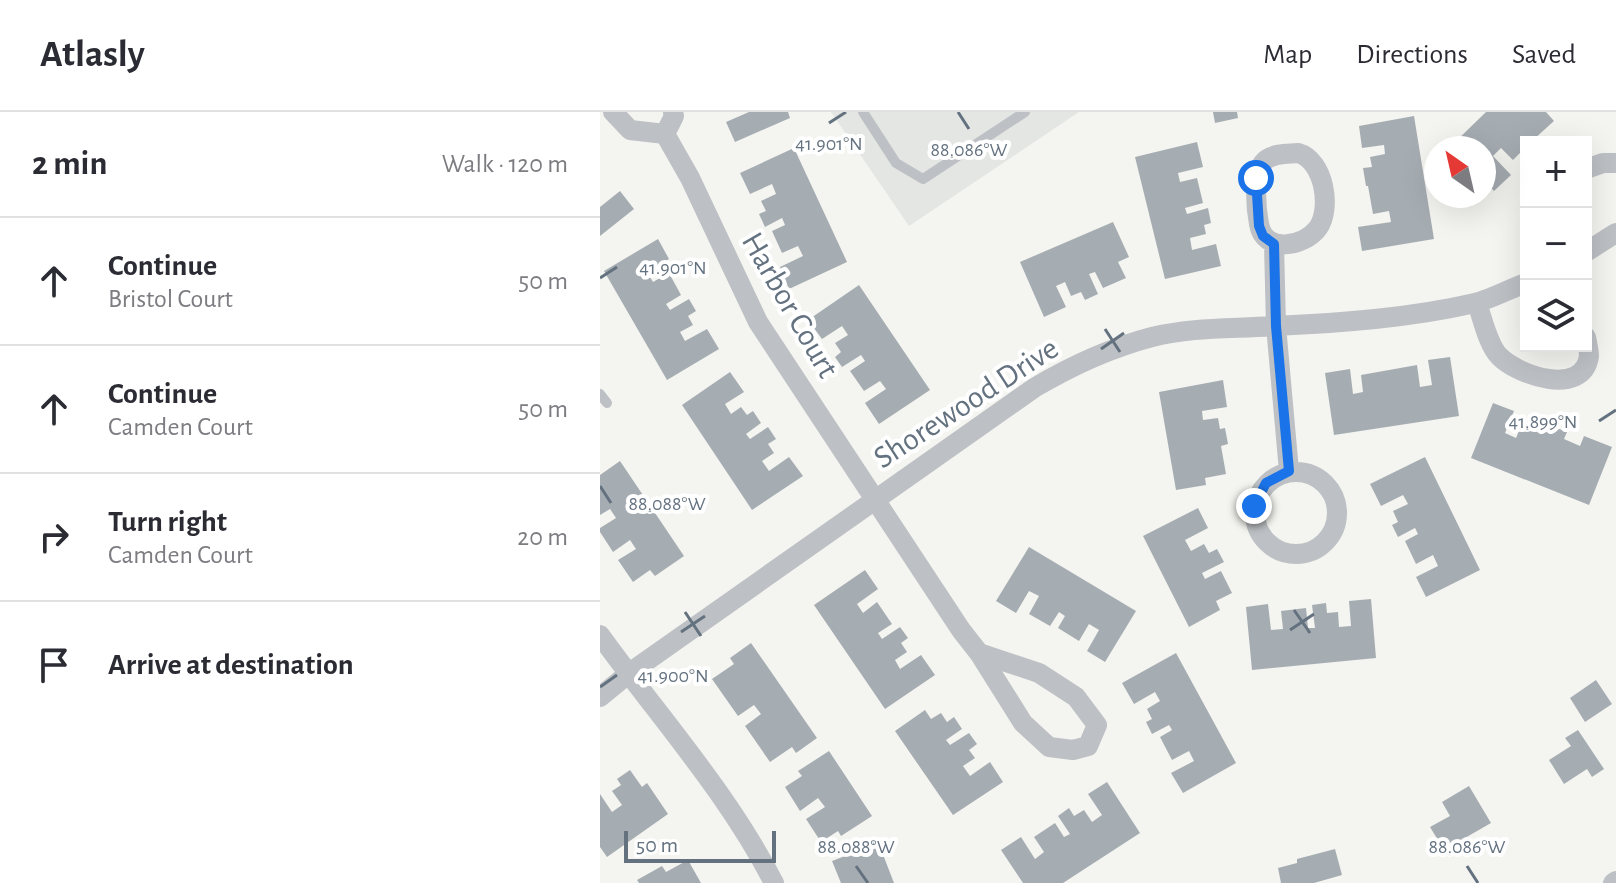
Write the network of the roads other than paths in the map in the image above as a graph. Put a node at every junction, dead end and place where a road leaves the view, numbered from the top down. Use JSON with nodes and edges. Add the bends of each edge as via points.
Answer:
{"nodes":[{"id":1,"x":613,"y":112,"type":"edge"},
{"id":2,"x":673,"y":112,"type":"edge"},
{"id":3,"x":863,"y":112,"type":"edge"},
{"id":4,"x":1025,"y":112,"type":"edge"},
{"id":5,"x":665,"y":134,"type":"junction"},
{"id":6,"x":1616,"y":163,"type":"edge"},
{"id":7,"x":1592,"y":167,"type":"edge"},
{"id":8,"x":1616,"y":233,"type":"edge"},
{"id":9,"x":1274,"y":244,"type":"junction"},
{"id":10,"x":1592,"y":248,"type":"edge"},
{"id":11,"x":1520,"y":285,"type":"edge"},
{"id":12,"x":1477,"y":303,"type":"junction"},
{"id":13,"x":1276,"y":326,"type":"junction"},
{"id":14,"x":1588,"y":352,"type":"edge"},
{"id":15,"x":1289,"y":471,"type":"junction"},
{"id":16,"x":870,"y":503,"type":"junction"},
{"id":17,"x":600,"y":635,"type":"edge"},
{"id":18,"x":979,"y":653,"type":"junction"},
{"id":19,"x":628,"y":674,"type":"junction"},
{"id":20,"x":600,"y":697,"type":"edge"},
{"id":21,"x":774,"y":883,"type":"edge"}],
"edges":[{"from":1,"to":5,"type":"street","via":[[630,130]]},
{"from":2,"to":5,"type":"street"},
{"from":3,"to":4,"type":"lane","via":[[896,163],[923,179]]},
{"from":5,"to":16,"type":"street","name":"Harbor Court","via":[[758,322]]},
{"from":6,"to":7,"type":"street"},
{"from":8,"to":10,"type":"street"},
{"from":9,"to":9,"type":"street","via":[[1297,243],[1324,215],[1323,183],[1307,155],[1277,155],[1259,168],[1259,226]]},
{"from":9,"to":13,"type":"street"},
{"from":11,"to":12,"type":"street","name":"Shorewood Drive"},
{"from":12,"to":13,"type":"street","name":"Shorewood Drive","via":[[1373,319]]},
{"from":12,"to":14,"type":"street","via":[[1498,355],[1539,378],[1570,379],[1581,373]]},
{"from":13,"to":15,"type":"street"},
{"from":13,"to":16,"type":"street","name":"Shorewood Drive","via":[[1177,332],[1080,363],[1034,388]]},
{"from":15,"to":15,"type":"street","via":[[1266,483],[1254,506],[1258,532],[1276,550],[1302,554],[1325,543],[1337,520],[1334,494],[1315,475]]},
{"from":16,"to":18,"type":"street","name":"Harbor Court"},
{"from":16,"to":19,"type":"street","name":"Shorewood Drive"},
{"from":17,"to":19,"type":"street"},
{"from":18,"to":18,"type":"street","name":"Harbor Court","via":[[1023,723],[1049,747],[1088,746],[1097,725],[1076,697],[1039,673]]},
{"from":19,"to":20,"type":"street","name":"Shorewood Drive"},
{"from":19,"to":21,"type":"street","via":[[698,763]]}]}
